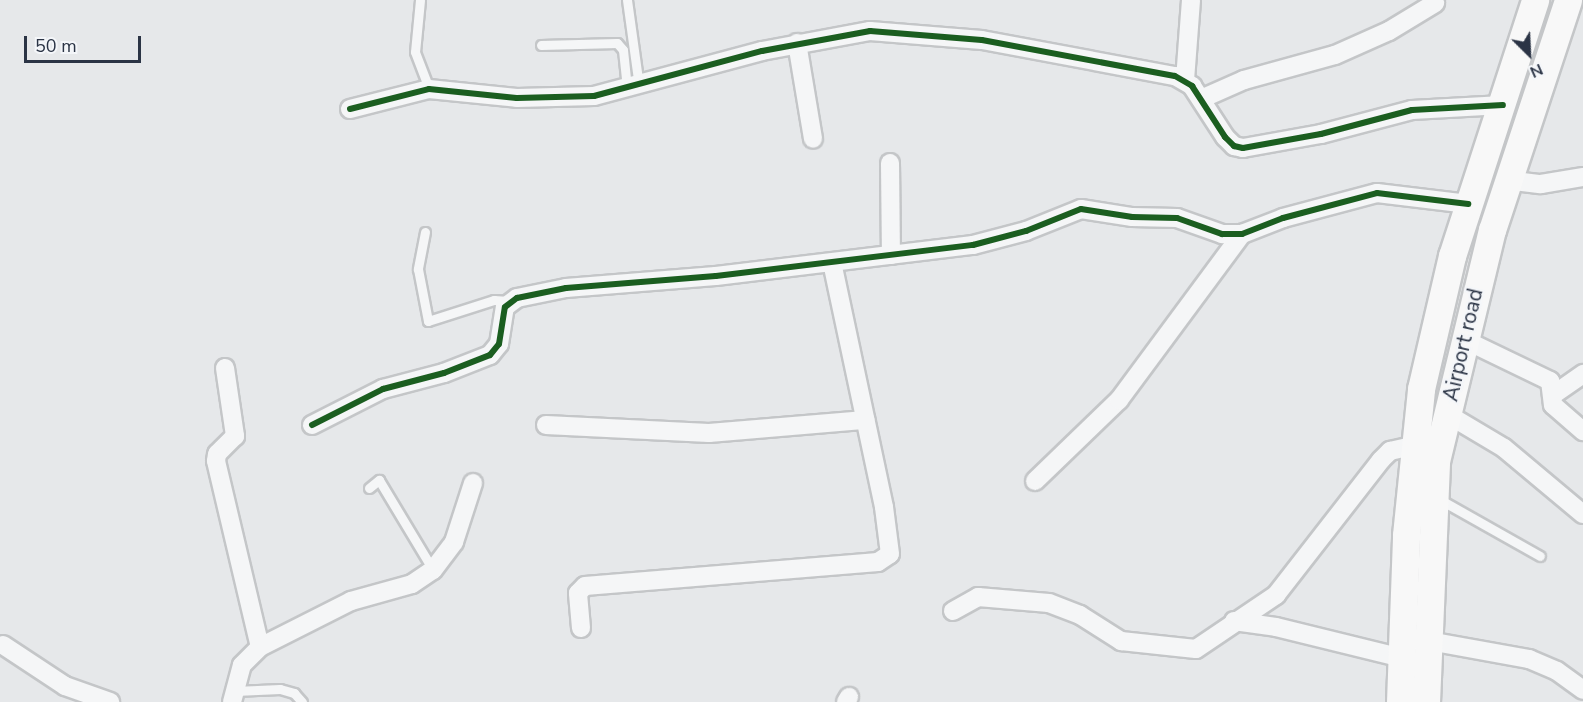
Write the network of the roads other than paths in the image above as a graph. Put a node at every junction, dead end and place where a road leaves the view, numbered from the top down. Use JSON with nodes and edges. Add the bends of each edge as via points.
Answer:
{"nodes":[{"id":1,"x":420,"y":0,"type":"edge"},
{"id":2,"x":627,"y":0,"type":"edge"},
{"id":3,"x":1191,"y":0,"type":"edge"},
{"id":4,"x":1535,"y":0,"type":"edge"},
{"id":5,"x":1436,"y":3,"type":"dead end"},
{"id":6,"x":1571,"y":9,"type":"edge"},
{"id":7,"x":797,"y":43,"type":"junction"},
{"id":8,"x":542,"y":45,"type":"dead end"},
{"id":9,"x":1185,"y":80,"type":"junction"},
{"id":10,"x":633,"y":88,"type":"junction"},
{"id":11,"x":429,"y":89,"type":"junction"},
{"id":12,"x":1201,"y":99,"type":"junction"},
{"id":13,"x":1503,"y":105,"type":"junction"},
{"id":14,"x":350,"y":109,"type":"dead end"},
{"id":15,"x":813,"y":139,"type":"dead end"},
{"id":16,"x":890,"y":164,"type":"dead end"},
{"id":17,"x":1583,"y":177,"type":"edge"},
{"id":18,"x":1506,"y":180,"type":"junction"},
{"id":19,"x":1468,"y":204,"type":"junction"},
{"id":20,"x":425,"y":232,"type":"dead end"},
{"id":21,"x":1242,"y":234,"type":"junction"},
{"id":22,"x":891,"y":255,"type":"junction"},
{"id":23,"x":832,"y":263,"type":"junction"},
{"id":24,"x":508,"y":302,"type":"junction"},
{"id":25,"x":1463,"y":339,"type":"junction"},
{"id":26,"x":225,"y":368,"type":"dead end"},
{"id":27,"x":1582,"y":378,"type":"edge"},
{"id":28,"x":1553,"y":395,"type":"junction"},
{"id":29,"x":1447,"y":414,"type":"junction"},
{"id":30,"x":865,"y":420,"type":"junction"},
{"id":31,"x":312,"y":425,"type":"dead end"},
{"id":32,"x":546,"y":425,"type":"dead end"},
{"id":33,"x":1583,"y":431,"type":"edge"},
{"id":34,"x":1415,"y":445,"type":"junction"},
{"id":35,"x":1035,"y":481,"type":"dead end"},
{"id":36,"x":473,"y":483,"type":"dead end"},
{"id":37,"x":369,"y":488,"type":"dead end"},
{"id":38,"x":1434,"y":496,"type":"junction"},
{"id":39,"x":1583,"y":514,"type":"edge"},
{"id":40,"x":1540,"y":556,"type":"dead end"},
{"id":41,"x":433,"y":570,"type":"junction"},
{"id":42,"x":953,"y":611,"type":"dead end"},
{"id":43,"x":1234,"y":621,"type":"junction"},
{"id":44,"x":581,"y":628,"type":"dead end"},
{"id":45,"x":1430,"y":641,"type":"junction"},
{"id":46,"x":3,"y":645,"type":"dead end"},
{"id":47,"x":260,"y":647,"type":"junction"},
{"id":48,"x":1402,"y":658,"type":"junction"},
{"id":49,"x":1583,"y":690,"type":"edge"},
{"id":50,"x":233,"y":697,"type":"edge"},
{"id":51,"x":110,"y":702,"type":"edge"},
{"id":52,"x":302,"y":702,"type":"edge"},
{"id":53,"x":1401,"y":702,"type":"edge"},
{"id":54,"x":1426,"y":702,"type":"edge"}],
"edges":[{"from":1,"to":11,"type":"lane","via":[[415,52]]},
{"from":2,"to":10,"type":"lane"},
{"from":3,"to":9,"type":"street"},
{"from":4,"to":13,"type":"main road"},
{"from":5,"to":12,"type":"street","via":[[1335,55],[1252,78]]},
{"from":6,"to":18,"type":"main road","name":"Airport road"},
{"from":7,"to":9,"type":"street","via":[[870,31],[924,34],[1028,48]]},
{"from":7,"to":10,"type":"street"},
{"from":7,"to":15,"type":"street"},
{"from":8,"to":10,"type":"lane","via":[[617,43],[623,50]]},
{"from":9,"to":12,"type":"street"},
{"from":10,"to":11,"type":"street","via":[[552,99]]},
{"from":11,"to":14,"type":"street"},
{"from":12,"to":13,"type":"street","via":[[1225,137],[1243,148],[1412,110]]},
{"from":13,"to":19,"type":"main road"},
{"from":16,"to":22,"type":"street"},
{"from":17,"to":18,"type":"street","via":[[1541,184]]},
{"from":18,"to":25,"type":"main road","name":"Airport road"},
{"from":19,"to":21,"type":"street","via":[[1377,193],[1283,218]]},
{"from":19,"to":34,"type":"main road","via":[[1421,389]]},
{"from":20,"to":24,"type":"lane","via":[[418,269],[428,321],[494,300]]},
{"from":21,"to":22,"type":"street","via":[[1222,234],[1178,218],[1132,217],[1081,209],[999,239]]},
{"from":21,"to":35,"type":"street","via":[[1119,400]]},
{"from":22,"to":23,"type":"street"},
{"from":23,"to":24,"type":"street","via":[[566,288]]},
{"from":23,"to":30,"type":"street"},
{"from":24,"to":31,"type":"street","via":[[499,344],[490,355],[444,373],[375,392]]},
{"from":25,"to":28,"type":"street","via":[[1536,372],[1550,381]]},
{"from":25,"to":29,"type":"main road","name":"Airport road"},
{"from":26,"to":47,"type":"street","via":[[235,436],[217,454],[216,461]]},
{"from":27,"to":28,"type":"street"},
{"from":28,"to":33,"type":"street","via":[[1556,409]]},
{"from":29,"to":38,"type":"main road","name":"Airport road","via":[[1436,461]]},
{"from":29,"to":39,"type":"street","via":[[1504,448]]},
{"from":30,"to":32,"type":"street","via":[[709,433]]},
{"from":30,"to":44,"type":"street","via":[[890,547],[885,559],[585,586],[578,593]]},
{"from":34,"to":43,"type":"street","via":[[1390,451],[1276,595]]},
{"from":34,"to":48,"type":"main road","via":[[1406,535]]},
{"from":36,"to":41,"type":"street","via":[[454,542]]},
{"from":37,"to":41,"type":"lane","via":[[380,480]]},
{"from":38,"to":40,"type":"lane"},
{"from":38,"to":45,"type":"main road","name":"Airport road"},
{"from":41,"to":47,"type":"street","via":[[412,584],[351,602]]},
{"from":42,"to":43,"type":"street","via":[[978,597],[1049,603],[1080,615],[1121,641],[1186,650],[1206,644]]},
{"from":43,"to":48,"type":"street","via":[[1276,627]]},
{"from":45,"to":49,"type":"street","via":[[1529,659],[1557,671]]},
{"from":45,"to":54,"type":"main road","name":"Airport road"},
{"from":46,"to":51,"type":"street","via":[[65,686]]},
{"from":47,"to":50,"type":"street","via":[[242,664]]},
{"from":48,"to":53,"type":"main road"},
{"from":50,"to":52,"type":"lane","via":[[280,689],[294,693]]}]}
